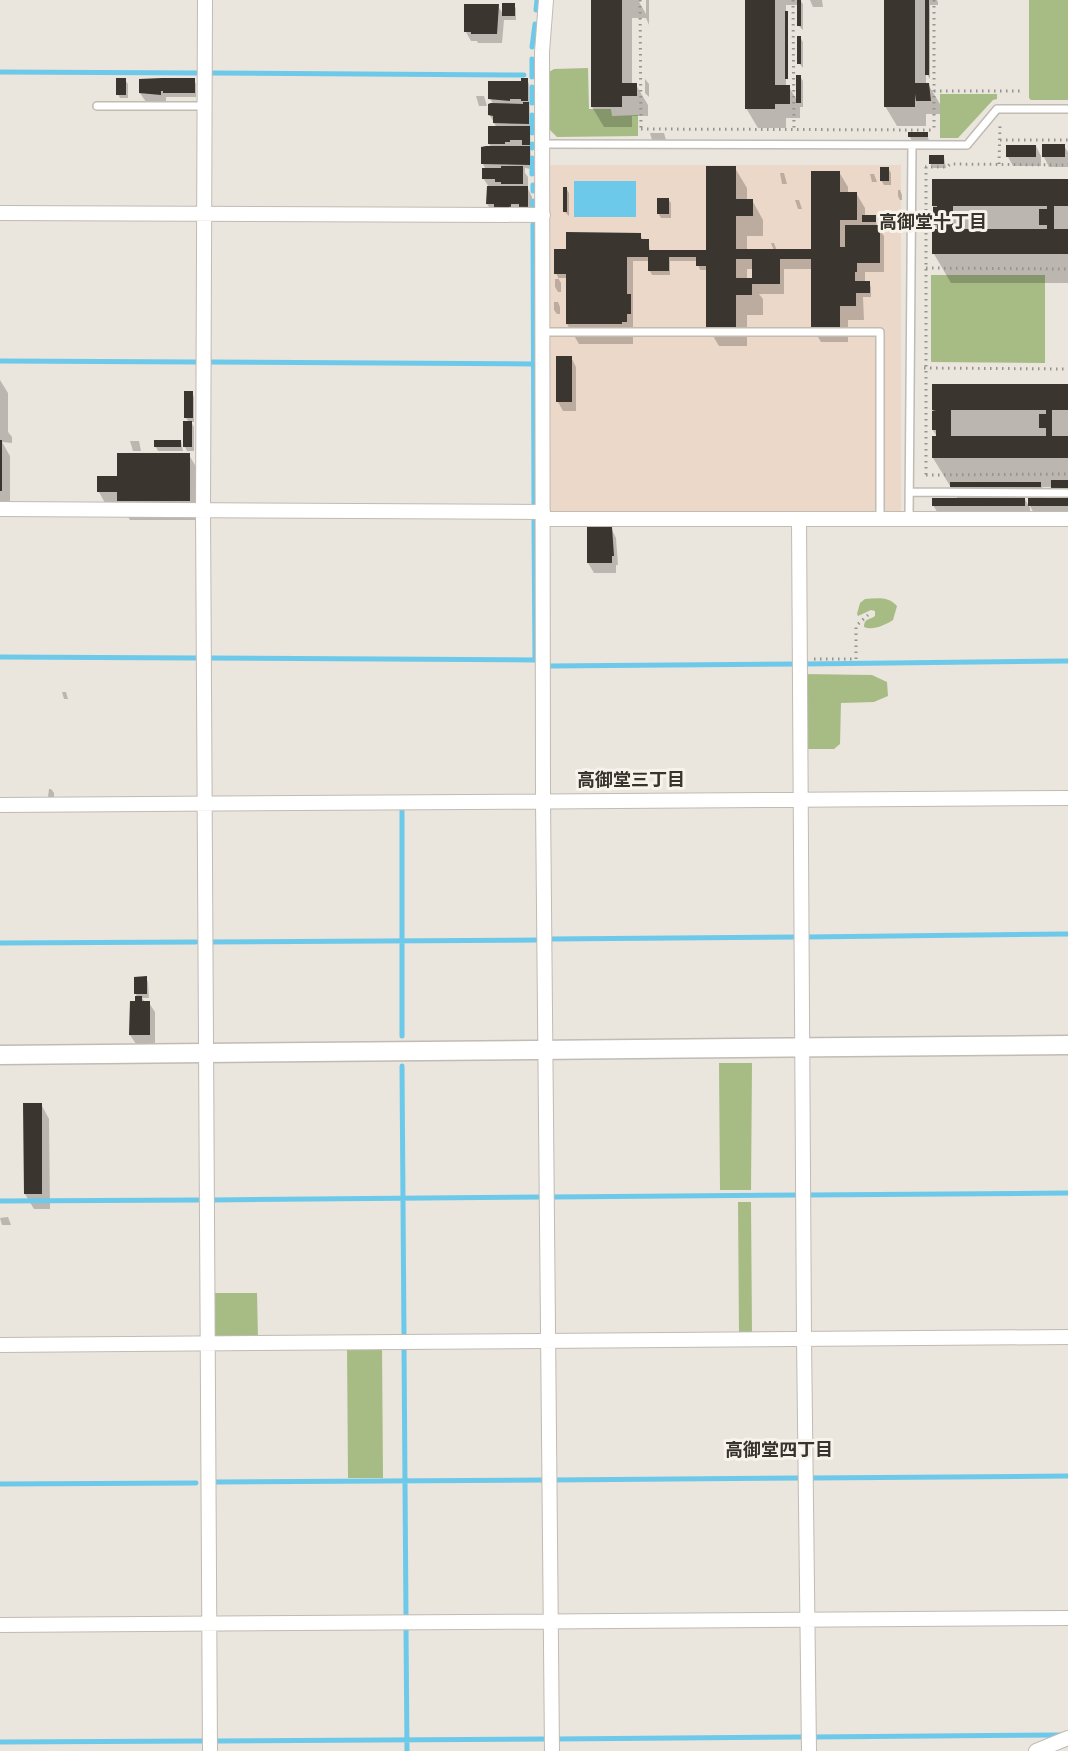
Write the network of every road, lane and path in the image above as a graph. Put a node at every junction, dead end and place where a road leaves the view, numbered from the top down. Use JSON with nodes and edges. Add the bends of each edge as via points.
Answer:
{"nodes":[{"id":1,"x":206,"y":0,"type":"edge"},
{"id":2,"x":546,"y":0,"type":"edge"},
{"id":3,"x":640,"y":0,"type":"edge"},
{"id":4,"x":793,"y":0,"type":"edge"},
{"id":5,"x":934,"y":0,"type":"edge"},
{"id":6,"x":934,"y":91,"type":"junction"},
{"id":7,"x":999,"y":92,"type":"junction"},
{"id":8,"x":1020,"y":92,"type":"dead end"},
{"id":9,"x":97,"y":106,"type":"dead end"},
{"id":10,"x":205,"y":106,"type":"junction"},
{"id":11,"x":999,"y":109,"type":"junction"},
{"id":12,"x":1068,"y":109,"type":"edge"},
{"id":13,"x":641,"y":129,"type":"junction"},
{"id":14,"x":794,"y":129,"type":"junction"},
{"id":15,"x":934,"y":130,"type":"junction"},
{"id":16,"x":999,"y":140,"type":"junction"},
{"id":17,"x":1068,"y":140,"type":"edge"},
{"id":18,"x":542,"y":144,"type":"junction"},
{"id":19,"x":641,"y":145,"type":"junction"},
{"id":20,"x":794,"y":145,"type":"junction"},
{"id":21,"x":912,"y":145,"type":"junction"},
{"id":22,"x":934,"y":145,"type":"junction"},
{"id":23,"x":999,"y":164,"type":"junction"},
{"id":24,"x":1068,"y":165,"type":"edge"},
{"id":25,"x":912,"y":167,"type":"junction"},
{"id":26,"x":926,"y":167,"type":"junction"},
{"id":27,"x":0,"y":213,"type":"edge"},
{"id":28,"x":204,"y":214,"type":"junction"},
{"id":29,"x":543,"y":215,"type":"junction"},
{"id":30,"x":911,"y":268,"type":"junction"},
{"id":31,"x":926,"y":268,"type":"junction"},
{"id":32,"x":1068,"y":269,"type":"edge"},
{"id":33,"x":543,"y":332,"type":"junction"},
{"id":34,"x":910,"y":368,"type":"junction"},
{"id":35,"x":926,"y":368,"type":"junction"},
{"id":36,"x":1068,"y":369,"type":"edge"},
{"id":37,"x":1068,"y":474,"type":"edge"},
{"id":38,"x":909,"y":475,"type":"junction"},
{"id":39,"x":926,"y":475,"type":"junction"},
{"id":40,"x":909,"y":492,"type":"junction"},
{"id":41,"x":1068,"y":493,"type":"edge"},
{"id":42,"x":0,"y":509,"type":"edge"},
{"id":43,"x":203,"y":510,"type":"junction"},
{"id":44,"x":543,"y":516,"type":"junction"},
{"id":45,"x":800,"y":519,"type":"junction"},
{"id":46,"x":880,"y":519,"type":"junction"},
{"id":47,"x":909,"y":519,"type":"junction"},
{"id":48,"x":1068,"y":519,"type":"edge"},
{"id":49,"x":868,"y":615,"type":"dead end"},
{"id":50,"x":801,"y":659,"type":"junction"},
{"id":51,"x":1068,"y":798,"type":"edge"},
{"id":52,"x":802,"y":800,"type":"junction"},
{"id":53,"x":543,"y":801,"type":"junction"},
{"id":54,"x":204,"y":804,"type":"junction"},
{"id":55,"x":0,"y":805,"type":"edge"},
{"id":56,"x":1068,"y":1045,"type":"edge"},
{"id":57,"x":804,"y":1048,"type":"junction"},
{"id":58,"x":546,"y":1049,"type":"junction"},
{"id":59,"x":205,"y":1052,"type":"junction"},
{"id":60,"x":0,"y":1054,"type":"edge"},
{"id":61,"x":1068,"y":1337,"type":"edge"},
{"id":62,"x":804,"y":1340,"type":"junction"},
{"id":63,"x":548,"y":1341,"type":"junction"},
{"id":64,"x":207,"y":1344,"type":"junction"},
{"id":65,"x":0,"y":1345,"type":"edge"},
{"id":66,"x":1068,"y":1618,"type":"edge"},
{"id":67,"x":807,"y":1620,"type":"junction"},
{"id":68,"x":551,"y":1622,"type":"junction"},
{"id":69,"x":0,"y":1625,"type":"edge"},
{"id":70,"x":209,"y":1625,"type":"junction"},
{"id":71,"x":1068,"y":1738,"type":"edge"},
{"id":72,"x":210,"y":1751,"type":"edge"},
{"id":73,"x":552,"y":1751,"type":"edge"},
{"id":74,"x":809,"y":1751,"type":"edge"},
{"id":75,"x":1036,"y":1751,"type":"edge"}],
"edges":[{"from":1,"to":10,"type":"street"},
{"from":2,"to":18,"type":"street"},
{"from":3,"to":13,"type":"path"},
{"from":4,"to":14,"type":"path"},
{"from":5,"to":6,"type":"path"},
{"from":6,"to":7,"type":"path"},
{"from":6,"to":15,"type":"path"},
{"from":7,"to":8,"type":"path"},
{"from":7,"to":11,"type":"path"},
{"from":9,"to":10,"type":"lane"},
{"from":10,"to":28,"type":"street"},
{"from":11,"to":12,"type":"lane"},
{"from":11,"to":16,"type":"path"},
{"from":11,"to":22,"type":"lane","via":[[967,145]]},
{"from":13,"to":14,"type":"path"},
{"from":13,"to":19,"type":"path"},
{"from":14,"to":15,"type":"path"},
{"from":14,"to":20,"type":"path"},
{"from":15,"to":22,"type":"path"},
{"from":16,"to":17,"type":"path"},
{"from":16,"to":23,"type":"path"},
{"from":18,"to":19,"type":"lane"},
{"from":18,"to":29,"type":"street"},
{"from":19,"to":20,"type":"lane"},
{"from":20,"to":21,"type":"lane"},
{"from":21,"to":22,"type":"lane"},
{"from":21,"to":25,"type":"lane"},
{"from":23,"to":24,"type":"path"},
{"from":23,"to":26,"type":"path"},
{"from":25,"to":26,"type":"path"},
{"from":25,"to":30,"type":"lane"},
{"from":26,"to":31,"type":"path"},
{"from":27,"to":28,"type":"street"},
{"from":28,"to":29,"type":"street"},
{"from":28,"to":43,"type":"street"},
{"from":29,"to":33,"type":"street"},
{"from":30,"to":31,"type":"path"},
{"from":30,"to":34,"type":"lane"},
{"from":31,"to":32,"type":"path"},
{"from":31,"to":35,"type":"path"},
{"from":33,"to":44,"type":"street"},
{"from":33,"to":46,"type":"lane","via":[[880,332]]},
{"from":34,"to":35,"type":"path"},
{"from":34,"to":38,"type":"lane"},
{"from":35,"to":36,"type":"path"},
{"from":35,"to":39,"type":"path"},
{"from":37,"to":39,"type":"path"},
{"from":38,"to":39,"type":"path"},
{"from":38,"to":40,"type":"lane"},
{"from":40,"to":41,"type":"lane"},
{"from":40,"to":47,"type":"lane"},
{"from":42,"to":43,"type":"street"},
{"from":43,"to":44,"type":"street"},
{"from":43,"to":54,"type":"street"},
{"from":44,"to":45,"type":"street"},
{"from":44,"to":53,"type":"street"},
{"from":45,"to":46,"type":"street"},
{"from":45,"to":50,"type":"street"},
{"from":46,"to":47,"type":"street"},
{"from":47,"to":48,"type":"street"},
{"from":49,"to":50,"type":"path","via":[[856,627],[856,658]]},
{"from":50,"to":52,"type":"street"},
{"from":51,"to":52,"type":"street"},
{"from":52,"to":53,"type":"street"},
{"from":52,"to":57,"type":"street"},
{"from":53,"to":54,"type":"street"},
{"from":53,"to":58,"type":"street"},
{"from":54,"to":55,"type":"street"},
{"from":54,"to":59,"type":"street"},
{"from":56,"to":57,"type":"street"},
{"from":57,"to":58,"type":"street"},
{"from":57,"to":62,"type":"street"},
{"from":58,"to":59,"type":"street"},
{"from":58,"to":63,"type":"street"},
{"from":59,"to":60,"type":"street"},
{"from":59,"to":64,"type":"street"},
{"from":61,"to":62,"type":"street"},
{"from":62,"to":63,"type":"street"},
{"from":62,"to":67,"type":"street"},
{"from":63,"to":64,"type":"street"},
{"from":63,"to":68,"type":"street"},
{"from":64,"to":65,"type":"street"},
{"from":64,"to":70,"type":"street"},
{"from":66,"to":67,"type":"street"},
{"from":67,"to":68,"type":"street"},
{"from":67,"to":74,"type":"street"},
{"from":68,"to":70,"type":"street"},
{"from":68,"to":73,"type":"street"},
{"from":69,"to":70,"type":"street"},
{"from":70,"to":72,"type":"street"},
{"from":71,"to":75,"type":"street"}]}
